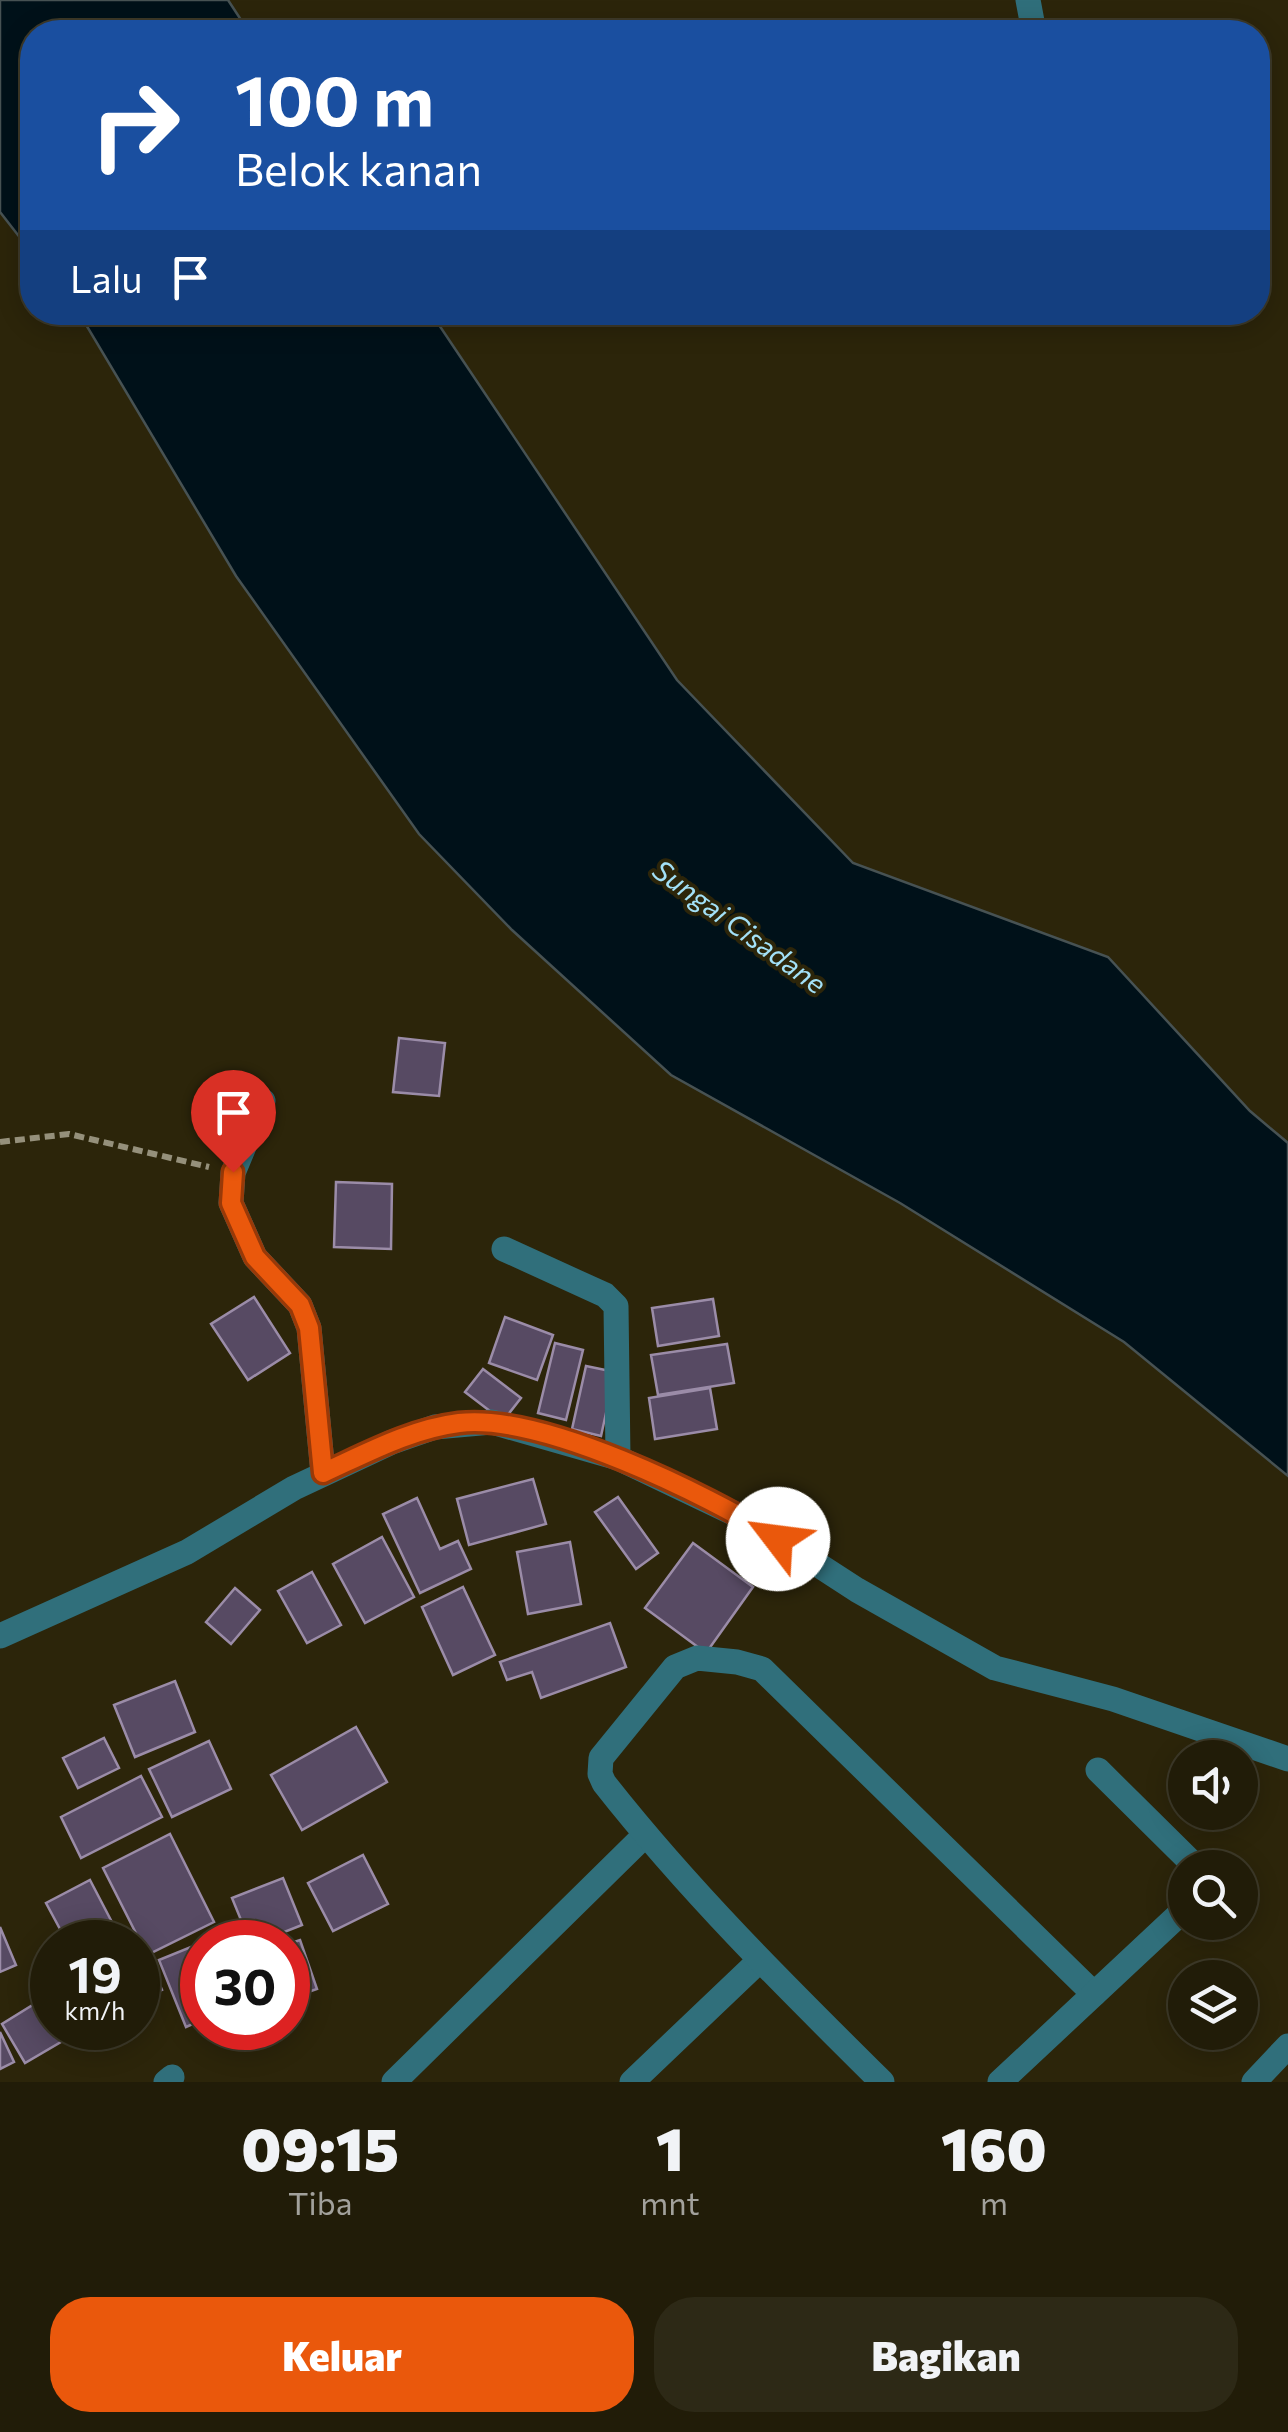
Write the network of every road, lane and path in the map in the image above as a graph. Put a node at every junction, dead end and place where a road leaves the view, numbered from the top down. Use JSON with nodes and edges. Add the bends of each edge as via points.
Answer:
{"nodes":[{"id":1,"x":263,"y":1102,"type":"dead end"},
{"id":2,"x":0,"y":1142,"type":"edge"},
{"id":3,"x":233,"y":1172,"type":"junction"},
{"id":4,"x":504,"y":1249,"type":"dead end"},
{"id":5,"x":618,"y":1458,"type":"junction"},
{"id":6,"x":323,"y":1473,"type":"junction"},
{"id":7,"x":0,"y":1636,"type":"edge"},
{"id":8,"x":1288,"y":1759,"type":"edge"},
{"id":9,"x":1098,"y":1770,"type":"dead end"},
{"id":10,"x":644,"y":1835,"type":"junction"},
{"id":11,"x":1179,"y":1850,"type":"edge"},
{"id":12,"x":1168,"y":1925,"type":"edge"},
{"id":13,"x":760,"y":1960,"type":"junction"},
{"id":14,"x":1094,"y":1994,"type":"junction"},
{"id":15,"x":1288,"y":2046,"type":"edge"},
{"id":16,"x":875,"y":2080,"type":"edge"},
{"id":17,"x":394,"y":2082,"type":"edge"},
{"id":18,"x":632,"y":2082,"type":"edge"},
{"id":19,"x":1000,"y":2082,"type":"edge"},
{"id":20,"x":1254,"y":2082,"type":"edge"}],
"edges":[{"from":1,"to":3,"type":"street"},
{"from":2,"to":3,"type":"path","via":[[70,1134]]},
{"from":3,"to":6,"type":"street","via":[[231,1203],[255,1257],[300,1305],[309,1328]]},
{"from":4,"to":5,"type":"street","via":[[616,1306]]},
{"from":5,"to":6,"type":"street","via":[[521,1428],[464,1423],[392,1442]]},
{"from":5,"to":8,"type":"street","via":[[752,1522],[995,1668],[1112,1699]]},
{"from":6,"to":7,"type":"street","via":[[187,1552]]},
{"from":9,"to":11,"type":"street"},
{"from":10,"to":13,"type":"street"},
{"from":10,"to":14,"type":"street","via":[[604,1783],[601,1758],[675,1666],[697,1658],[762,1669]]},
{"from":10,"to":17,"type":"street"},
{"from":12,"to":14,"type":"street"},
{"from":13,"to":16,"type":"street"},
{"from":13,"to":18,"type":"street"},
{"from":14,"to":19,"type":"street"},
{"from":15,"to":20,"type":"street"}]}
